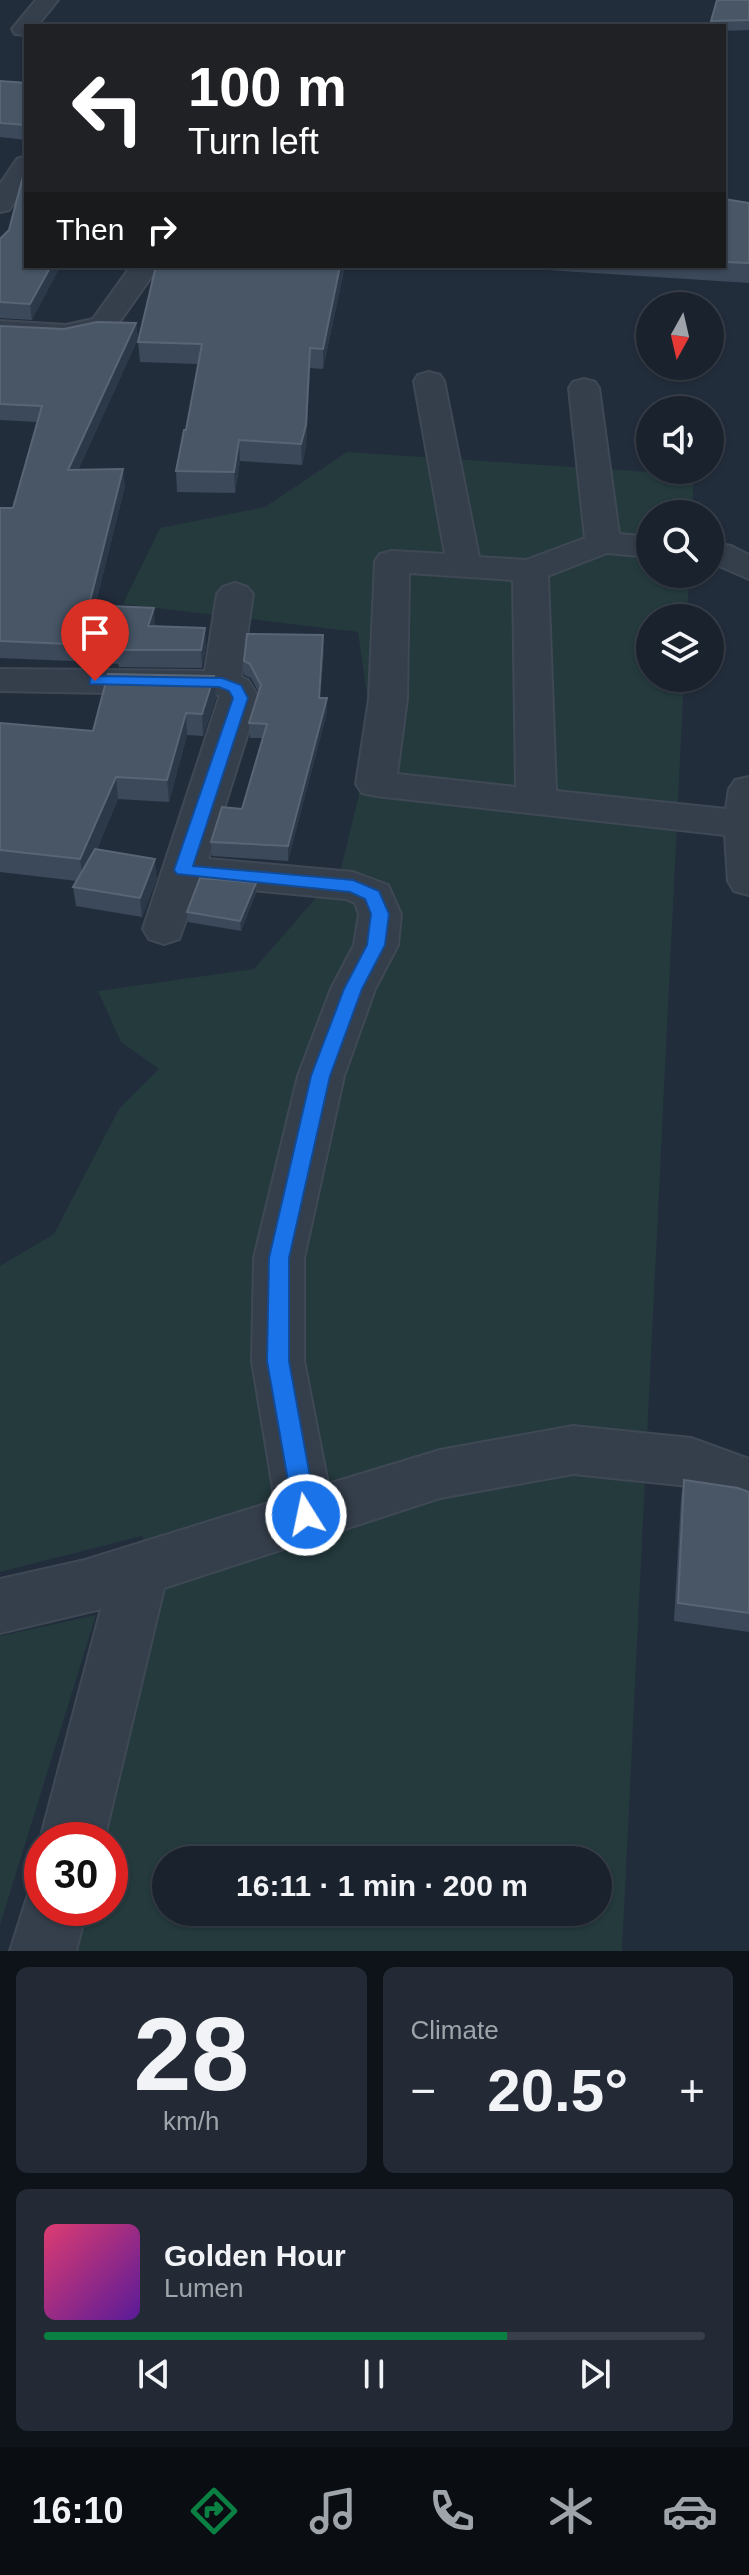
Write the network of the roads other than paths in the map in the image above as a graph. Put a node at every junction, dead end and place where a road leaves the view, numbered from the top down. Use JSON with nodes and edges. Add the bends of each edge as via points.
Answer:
{"nodes":[{"id":1,"x":47,"y":0,"type":"edge"},
{"id":2,"x":27,"y":24,"type":"edge"},
{"id":3,"x":24,"y":169,"type":"edge"},
{"id":4,"x":11,"y":198,"type":"edge"},
{"id":5,"x":144,"y":268,"type":"edge"},
{"id":6,"x":0,"y":330,"type":"edge"},
{"id":7,"x":429,"y":381,"type":"dead end"},
{"id":8,"x":584,"y":388,"type":"dead end"},
{"id":9,"x":603,"y":543,"type":"junction"},
{"id":10,"x":636,"y":546,"type":"edge"},
{"id":11,"x":724,"y":556,"type":"edge"},
{"id":12,"x":464,"y":567,"type":"junction"},
{"id":13,"x":749,"y":569,"type":"edge"},
{"id":14,"x":530,"y":571,"type":"junction"},
{"id":15,"x":235,"y":594,"type":"dead end"},
{"id":16,"x":0,"y":680,"type":"edge"},
{"id":17,"x":222,"y":682,"type":"junction"},
{"id":18,"x":536,"y":801,"type":"junction"},
{"id":19,"x":747,"y":803,"type":"edge"},
{"id":20,"x":183,"y":870,"type":"junction"},
{"id":21,"x":749,"y":881,"type":"edge"},
{"id":22,"x":164,"y":929,"type":"dead end"},
{"id":23,"x":749,"y":1484,"type":"edge"},
{"id":24,"x":306,"y":1515,"type":"junction"},
{"id":25,"x":140,"y":1569,"type":"junction"},
{"id":26,"x":0,"y":1606,"type":"edge"},
{"id":27,"x":77,"y":1822,"type":"edge"},
{"id":28,"x":49,"y":1926,"type":"edge"},
{"id":29,"x":43,"y":1951,"type":"edge"}],
"edges":[{"from":1,"to":2,"type":"street"},
{"from":3,"to":4,"type":"street"},
{"from":5,"to":6,"type":"street","via":[[95,330]]},
{"from":7,"to":12,"type":"street"},
{"from":8,"to":9,"type":"street"},
{"from":9,"to":10,"type":"street"},
{"from":9,"to":14,"type":"street"},
{"from":11,"to":13,"type":"street"},
{"from":12,"to":14,"type":"street"},
{"from":12,"to":18,"type":"street","via":[[392,561],[388,699],[376,784]]},
{"from":14,"to":18,"type":"street"},
{"from":15,"to":17,"type":"street"},
{"from":16,"to":17,"type":"street"},
{"from":17,"to":20,"type":"street","via":[[235,688],[240,698]]},
{"from":18,"to":19,"type":"street"},
{"from":19,"to":21,"type":"street"},
{"from":20,"to":22,"type":"street"},
{"from":20,"to":24,"type":"street","via":[[353,886],[373,895],[380,914],[376,945],[353,989],[321,1076],[279,1258],[278,1361]]},
{"from":23,"to":24,"type":"street","via":[[691,1462],[573,1450],[440,1474]]},
{"from":24,"to":25,"type":"street"},
{"from":25,"to":26,"type":"street"},
{"from":25,"to":27,"type":"street"},
{"from":28,"to":29,"type":"street"}]}
